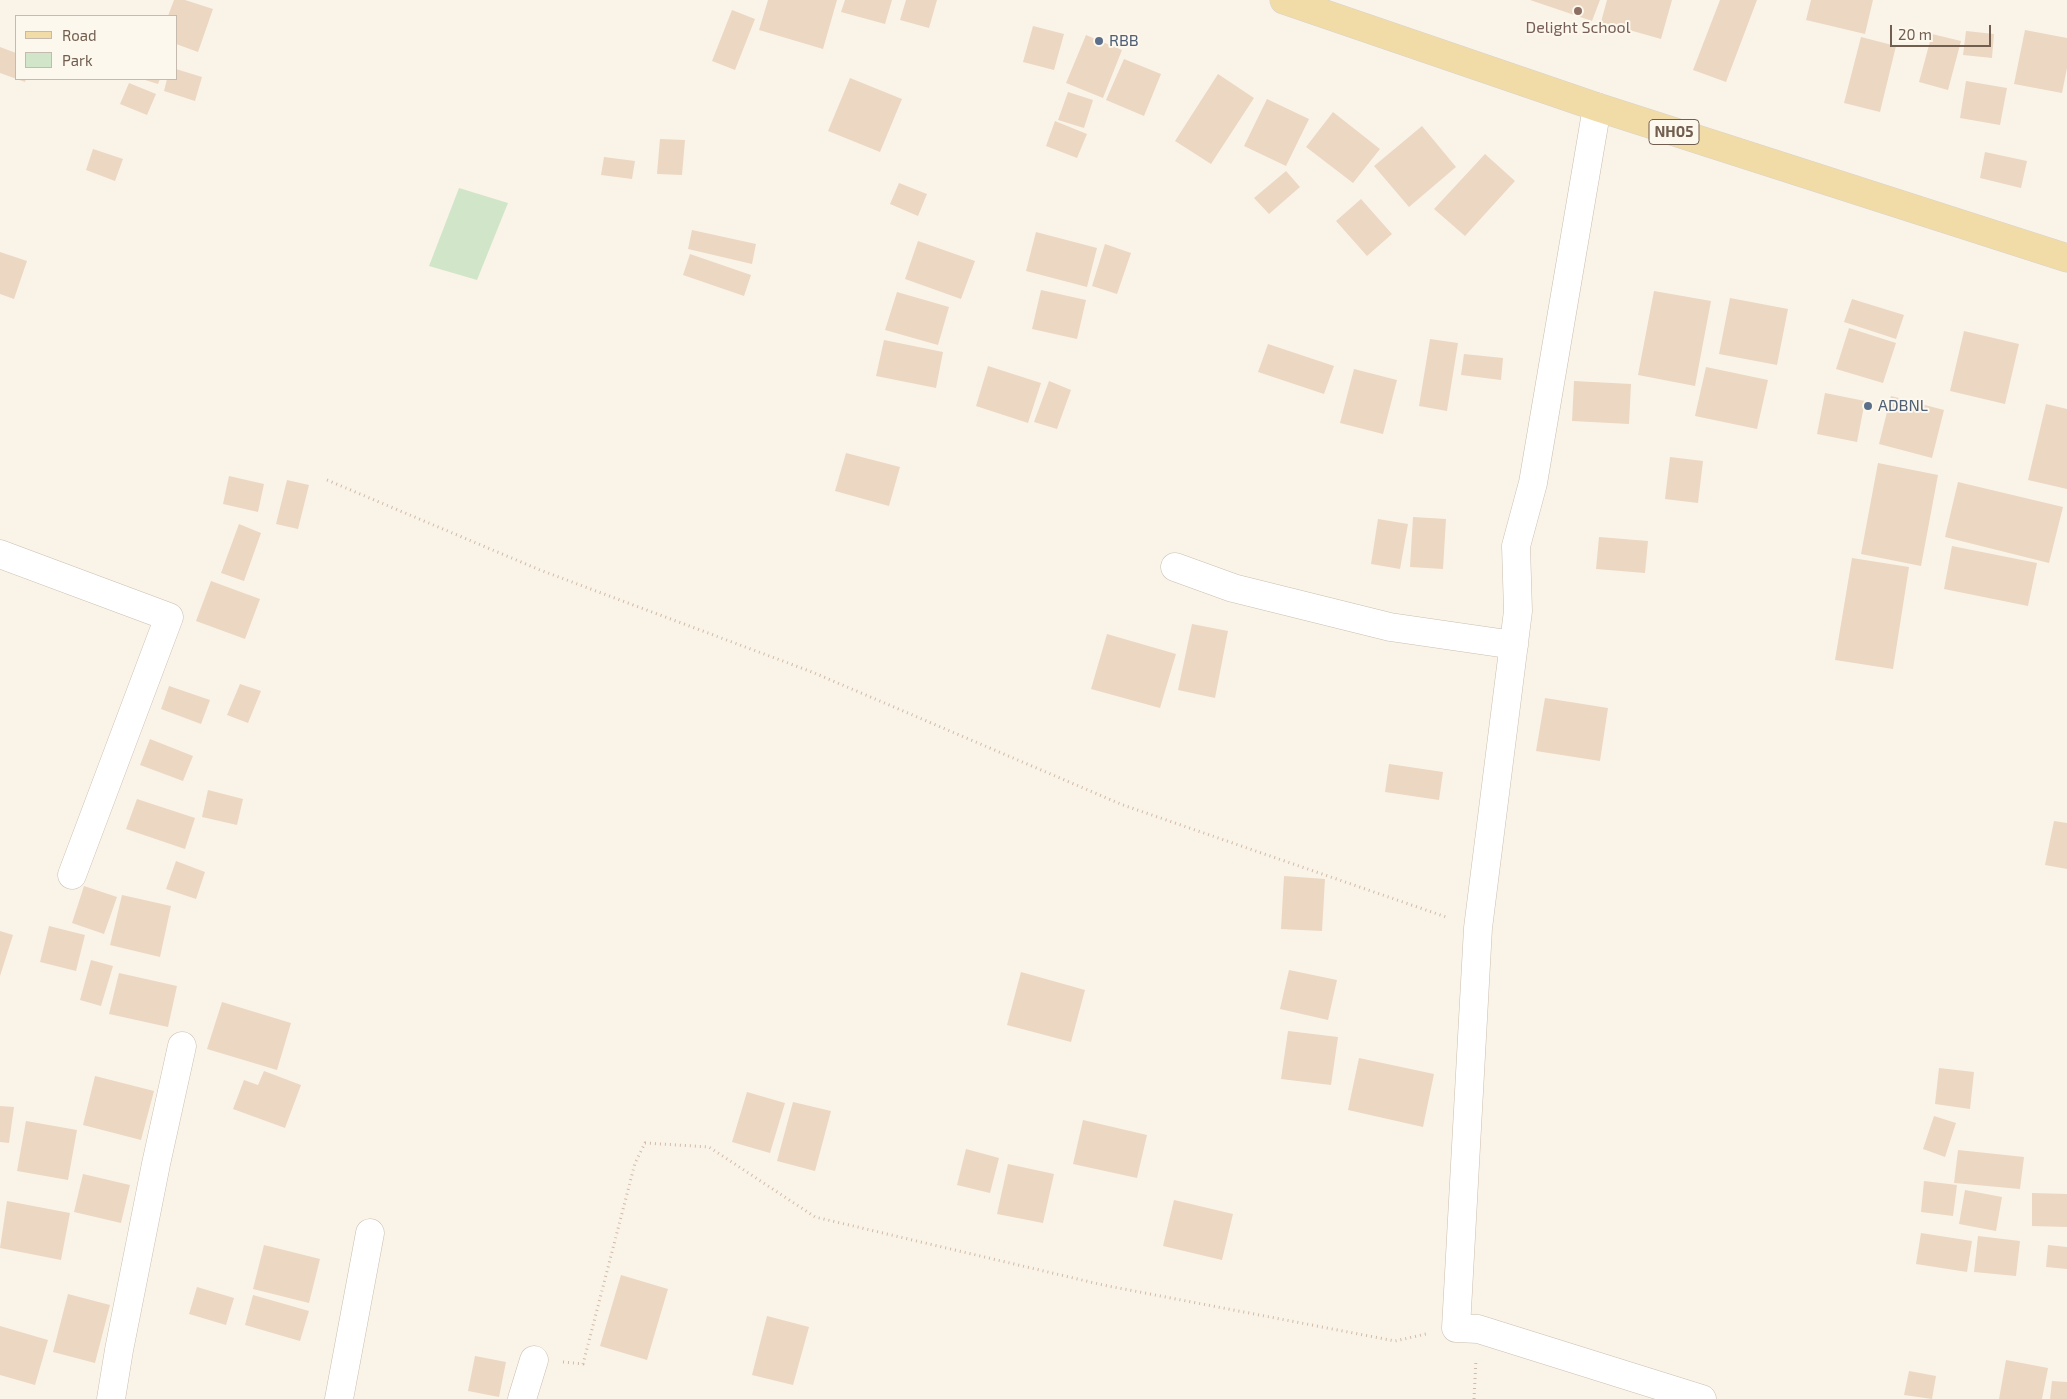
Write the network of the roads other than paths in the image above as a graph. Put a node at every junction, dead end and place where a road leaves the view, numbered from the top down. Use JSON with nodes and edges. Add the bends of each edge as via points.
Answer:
{"nodes":[{"id":1,"x":1284,"y":0,"type":"edge"},
{"id":2,"x":1597,"y":107,"type":"junction"},
{"id":3,"x":2067,"y":258,"type":"edge"},
{"id":4,"x":0,"y":554,"type":"edge"},
{"id":5,"x":1175,"y":567,"type":"dead end"},
{"id":6,"x":1514,"y":645,"type":"junction"},
{"id":7,"x":72,"y":875,"type":"dead end"},
{"id":8,"x":182,"y":1046,"type":"dead end"},
{"id":9,"x":370,"y":1233,"type":"dead end"},
{"id":10,"x":534,"y":1360,"type":"road end"},
{"id":11,"x":112,"y":1399,"type":"edge"},
{"id":12,"x":339,"y":1399,"type":"edge"},
{"id":13,"x":522,"y":1399,"type":"edge"},
{"id":14,"x":1702,"y":1399,"type":"edge"}],
"edges":[{"from":1,"to":2,"type":"main road","number":"NH05"},
{"from":2,"to":3,"type":"main road","number":"NH05"},
{"from":2,"to":6,"type":"street","via":[[1533,483],[1516,546],[1518,611]]},
{"from":4,"to":7,"type":"street","via":[[169,617]]},
{"from":5,"to":6,"type":"street","via":[[1233,588],[1390,627]]},
{"from":6,"to":14,"type":"street","via":[[1478,928],[1467,1328]]},
{"from":8,"to":11,"type":"street","via":[[119,1350]]},
{"from":9,"to":12,"type":"street"},
{"from":10,"to":13,"type":"street"}]}
